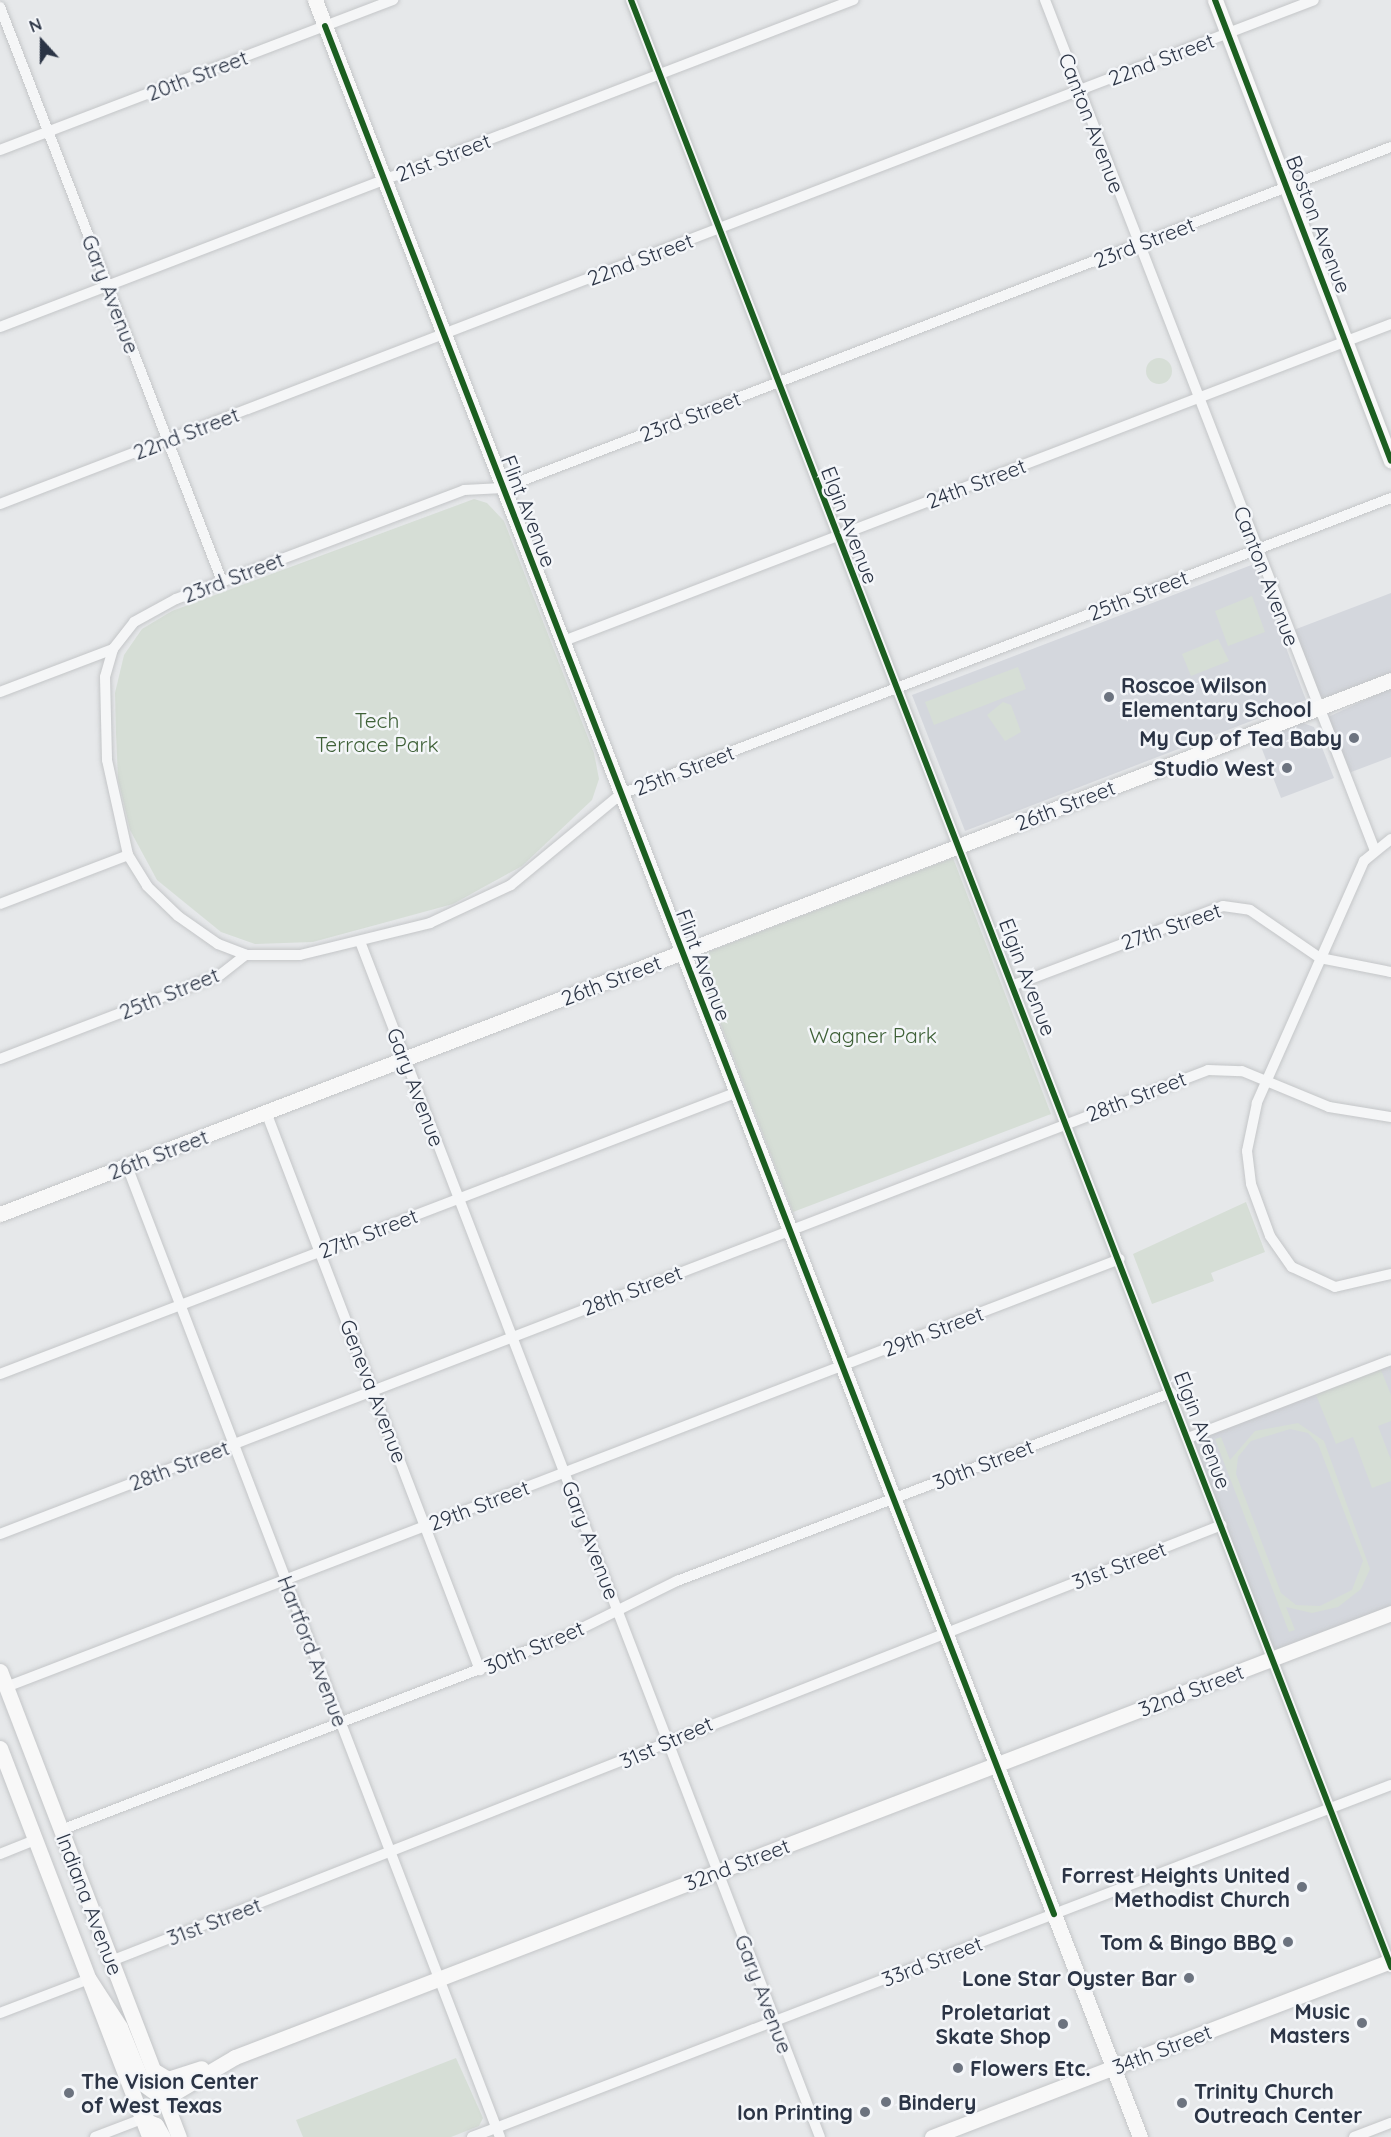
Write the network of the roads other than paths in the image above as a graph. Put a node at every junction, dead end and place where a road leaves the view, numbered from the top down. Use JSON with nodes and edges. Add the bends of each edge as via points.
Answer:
{"nodes":[{"id":1,"x":315,"y":0,"type":"edge"},
{"id":2,"x":393,"y":0,"type":"edge"},
{"id":3,"x":631,"y":0,"type":"edge"},
{"id":4,"x":1045,"y":0,"type":"edge"},
{"id":5,"x":1215,"y":0,"type":"edge"},
{"id":6,"x":1314,"y":0,"type":"edge"},
{"id":7,"x":849,"y":1,"type":"edge"},
{"id":8,"x":0,"y":7,"type":"edge"},
{"id":9,"x":325,"y":26,"type":"junction"},
{"id":10,"x":1228,"y":33,"type":"junction"},
{"id":11,"x":660,"y":74,"type":"junction"},
{"id":12,"x":1080,"y":90,"type":"junction"},
{"id":13,"x":48,"y":132,"type":"junction"},
{"id":14,"x":1391,"y":147,"type":"edge"},
{"id":15,"x":0,"y":150,"type":"edge"},
{"id":16,"x":384,"y":180,"type":"junction"},
{"id":17,"x":1288,"y":187,"type":"junction"},
{"id":18,"x":719,"y":228,"type":"junction"},
{"id":19,"x":1139,"y":244,"type":"junction"},
{"id":20,"x":108,"y":286,"type":"junction"},
{"id":21,"x":1391,"y":324,"type":"edge"},
{"id":22,"x":0,"y":327,"type":"edge"},
{"id":23,"x":443,"y":334,"type":"junction"},
{"id":24,"x":1345,"y":342,"type":"junction"},
{"id":25,"x":778,"y":382,"type":"junction"},
{"id":26,"x":1198,"y":398,"type":"junction"},
{"id":27,"x":168,"y":440,"type":"junction"},
{"id":28,"x":1391,"y":460,"type":"edge"},
{"id":29,"x":503,"y":488,"type":"junction"},
{"id":30,"x":1391,"y":498,"type":"edge"},
{"id":31,"x":0,"y":504,"type":"edge"},
{"id":32,"x":837,"y":536,"type":"junction"},
{"id":33,"x":1257,"y":550,"type":"junction"},
{"id":34,"x":222,"y":581,"type":"junction"},
{"id":35,"x":561,"y":642,"type":"junction"},
{"id":36,"x":113,"y":648,"type":"junction"},
{"id":37,"x":1391,"y":680,"type":"edge"},
{"id":38,"x":897,"y":688,"type":"junction"},
{"id":39,"x":0,"y":692,"type":"edge"},
{"id":40,"x":1318,"y":708,"type":"junction"},
{"id":41,"x":621,"y":794,"type":"junction"},
{"id":42,"x":1391,"y":839,"type":"edge"},
{"id":43,"x":961,"y":845,"type":"junction"},
{"id":44,"x":1374,"y":848,"type":"junction"},
{"id":45,"x":128,"y":855,"type":"junction"},
{"id":46,"x":0,"y":904,"type":"edge"},
{"id":47,"x":361,"y":944,"type":"junction"},
{"id":48,"x":682,"y":952,"type":"junction"},
{"id":49,"x":246,"y":955,"type":"junction"},
{"id":50,"x":1320,"y":958,"type":"junction"},
{"id":51,"x":1391,"y":972,"type":"edge"},
{"id":52,"x":1014,"y":985,"type":"junction"},
{"id":53,"x":0,"y":1059,"type":"edge"},
{"id":54,"x":406,"y":1059,"type":"junction"},
{"id":55,"x":1266,"y":1082,"type":"junction"},
{"id":56,"x":735,"y":1093,"type":"junction"},
{"id":57,"x":266,"y":1112,"type":"junction"},
{"id":58,"x":1391,"y":1117,"type":"edge"},
{"id":59,"x":1067,"y":1123,"type":"junction"},
{"id":60,"x":127,"y":1166,"type":"junction"},
{"id":61,"x":459,"y":1198,"type":"junction"},
{"id":62,"x":0,"y":1214,"type":"edge"},
{"id":63,"x":788,"y":1230,"type":"junction"},
{"id":64,"x":320,"y":1252,"type":"junction"},
{"id":65,"x":1120,"y":1259,"type":"junction"},
{"id":66,"x":1391,"y":1274,"type":"edge"},
{"id":67,"x":180,"y":1305,"type":"junction"},
{"id":68,"x":512,"y":1336,"type":"junction"},
{"id":69,"x":1391,"y":1360,"type":"edge"},
{"id":70,"x":840,"y":1367,"type":"junction"},
{"id":71,"x":0,"y":1374,"type":"edge"},
{"id":72,"x":374,"y":1390,"type":"junction"},
{"id":73,"x":1171,"y":1393,"type":"junction"},
{"id":74,"x":1188,"y":1438,"type":"junction"},
{"id":75,"x":234,"y":1444,"type":"junction"},
{"id":76,"x":565,"y":1472,"type":"junction"},
{"id":77,"x":891,"y":1499,"type":"junction"},
{"id":78,"x":426,"y":1526,"type":"junction"},
{"id":79,"x":1222,"y":1526,"type":"junction"},
{"id":80,"x":0,"y":1534,"type":"edge"},
{"id":81,"x":286,"y":1579,"type":"junction"},
{"id":82,"x":618,"y":1610,"type":"junction"},
{"id":83,"x":1391,"y":1613,"type":"edge"},
{"id":84,"x":943,"y":1633,"type":"junction"},
{"id":85,"x":1272,"y":1659,"type":"junction"},
{"id":86,"x":480,"y":1670,"type":"junction"},
{"id":87,"x":0,"y":1671,"type":"edge"},
{"id":88,"x":6,"y":1687,"type":"junction"},
{"id":89,"x":341,"y":1723,"type":"junction"},
{"id":90,"x":667,"y":1740,"type":"junction"},
{"id":91,"x":0,"y":1748,"type":"edge"},
{"id":92,"x":993,"y":1766,"type":"junction"},
{"id":93,"x":1391,"y":1785,"type":"edge"},
{"id":94,"x":1329,"y":1809,"type":"junction"},
{"id":95,"x":61,"y":1830,"type":"junction"},
{"id":96,"x":35,"y":1840,"type":"junction"},
{"id":97,"x":391,"y":1852,"type":"junction"},
{"id":98,"x":0,"y":1854,"type":"edge"},
{"id":99,"x":717,"y":1872,"type":"junction"},
{"id":100,"x":1053,"y":1914,"type":"junction"},
{"id":101,"x":111,"y":1961,"type":"junction"},
{"id":102,"x":1390,"y":1963,"type":"edge"},
{"id":103,"x":439,"y":1978,"type":"junction"},
{"id":104,"x":89,"y":1979,"type":"junction"},
{"id":105,"x":0,"y":2013,"type":"edge"},
{"id":106,"x":775,"y":2021,"type":"junction"},
{"id":107,"x":235,"y":2057,"type":"junction"},
{"id":108,"x":1113,"y":2068,"type":"junction"},
{"id":109,"x":153,"y":2070,"type":"junction"},
{"id":110,"x":164,"y":2099,"type":"junction"},
{"id":111,"x":142,"y":2119,"type":"junction"},
{"id":112,"x":1391,"y":2123,"type":"edge"},
{"id":113,"x":498,"y":2132,"type":"edge"},
{"id":114,"x":94,"y":2137,"type":"edge"},
{"id":115,"x":149,"y":2137,"type":"edge"},
{"id":116,"x":163,"y":2137,"type":"edge"},
{"id":117,"x":179,"y":2137,"type":"edge"},
{"id":118,"x":472,"y":2137,"type":"edge"},
{"id":119,"x":820,"y":2137,"type":"edge"},
{"id":120,"x":932,"y":2137,"type":"edge"},
{"id":121,"x":1140,"y":2137,"type":"edge"},
{"id":122,"x":1354,"y":2137,"type":"edge"}],
"edges":[{"from":1,"to":9,"type":"street","name":"Flint Avenue"},
{"from":2,"to":9,"type":"street","name":"20th Street"},
{"from":3,"to":11,"type":"street","name":"Elgin Avenue"},
{"from":4,"to":12,"type":"street","name":"Canton Avenue"},
{"from":5,"to":10,"type":"street","name":"Boston Avenue"},
{"from":6,"to":10,"type":"street","name":"22nd Street"},
{"from":7,"to":11,"type":"street","name":"21st Street"},
{"from":8,"to":13,"type":"street","name":"Gary Avenue"},
{"from":9,"to":13,"type":"street","name":"20th Street"},
{"from":9,"to":16,"type":"street","name":"Flint Avenue"},
{"from":10,"to":12,"type":"street","name":"22nd Street"},
{"from":10,"to":17,"type":"street","name":"Boston Avenue"},
{"from":11,"to":16,"type":"street","name":"21st Street"},
{"from":11,"to":18,"type":"street","name":"Elgin Avenue"},
{"from":12,"to":18,"type":"street","name":"22nd Street"},
{"from":12,"to":19,"type":"street","name":"Canton Avenue"},
{"from":13,"to":15,"type":"street","name":"20th Street"},
{"from":13,"to":20,"type":"street","name":"Gary Avenue"},
{"from":14,"to":17,"type":"street","name":"23rd Street"},
{"from":16,"to":20,"type":"street","name":"21st Street"},
{"from":16,"to":23,"type":"street","name":"Flint Avenue"},
{"from":17,"to":19,"type":"street","name":"23rd Street"},
{"from":17,"to":24,"type":"street","name":"Boston Avenue"},
{"from":18,"to":23,"type":"street","name":"22nd Street"},
{"from":18,"to":25,"type":"street","name":"Elgin Avenue"},
{"from":19,"to":25,"type":"street","name":"23rd Street"},
{"from":19,"to":26,"type":"street","name":"Canton Avenue"},
{"from":20,"to":22,"type":"street","name":"21st Street"},
{"from":20,"to":27,"type":"street","name":"Gary Avenue"},
{"from":21,"to":24,"type":"street","name":"24th Street"},
{"from":23,"to":27,"type":"street","name":"22nd Street"},
{"from":23,"to":29,"type":"street","name":"Flint Avenue"},
{"from":24,"to":26,"type":"street","name":"24th Street"},
{"from":24,"to":28,"type":"street","name":"Boston Avenue"},
{"from":25,"to":29,"type":"street","name":"23rd Street"},
{"from":25,"to":32,"type":"street","name":"Elgin Avenue"},
{"from":26,"to":32,"type":"street","name":"24th Street"},
{"from":26,"to":33,"type":"street","name":"Canton Avenue"},
{"from":27,"to":31,"type":"street","name":"22nd Street"},
{"from":27,"to":34,"type":"street","name":"Gary Avenue"},
{"from":29,"to":34,"type":"street","name":"23rd Street","via":[[464,490]]},
{"from":29,"to":35,"type":"street","name":"Flint Avenue"},
{"from":30,"to":33,"type":"street","name":"25th Street"},
{"from":32,"to":35,"type":"street","name":"24th Street"},
{"from":32,"to":38,"type":"street","name":"Elgin Avenue"},
{"from":33,"to":38,"type":"street","name":"25th Street"},
{"from":33,"to":40,"type":"street","name":"Canton Avenue"},
{"from":34,"to":36,"type":"street","name":"23rd Street","via":[[147,612]]},
{"from":35,"to":41,"type":"street","name":"Flint Avenue"},
{"from":36,"to":39,"type":"street","name":"23rd Street"},
{"from":36,"to":45,"type":"street","via":[[105,677],[107,760]]},
{"from":37,"to":40,"type":"street","name":"26th Street"},
{"from":38,"to":41,"type":"street","name":"25th Street"},
{"from":38,"to":43,"type":"street","name":"Elgin Avenue"},
{"from":40,"to":43,"type":"street","name":"26th Street"},
{"from":40,"to":44,"type":"street","name":"Canton Avenue"},
{"from":41,"to":47,"type":"street","name":"25th Street","via":[[511,885],[430,924]]},
{"from":41,"to":48,"type":"street","name":"Flint Avenue"},
{"from":42,"to":44,"type":"street"},
{"from":43,"to":48,"type":"street","name":"26th Street"},
{"from":43,"to":52,"type":"street","name":"Elgin Avenue"},
{"from":44,"to":50,"type":"street"},
{"from":45,"to":46,"type":"street"},
{"from":45,"to":49,"type":"street","via":[[147,886],[178,916],[218,944]]},
{"from":47,"to":49,"type":"street","name":"25th Street","via":[[300,955]]},
{"from":47,"to":54,"type":"street","name":"Gary Avenue"},
{"from":48,"to":54,"type":"street","name":"26th Street"},
{"from":48,"to":56,"type":"street","name":"Flint Avenue"},
{"from":49,"to":53,"type":"street","name":"25th Street","via":[[220,975]]},
{"from":50,"to":51,"type":"street"},
{"from":50,"to":52,"type":"street","name":"27th Street","via":[[1250,910],[1222,906]]},
{"from":50,"to":55,"type":"street"},
{"from":52,"to":59,"type":"street","name":"Elgin Avenue"},
{"from":54,"to":57,"type":"street","name":"26th Street"},
{"from":54,"to":61,"type":"street","name":"Gary Avenue"},
{"from":55,"to":58,"type":"street","via":[[1329,1107]]},
{"from":55,"to":59,"type":"street","name":"28th Street","via":[[1227,1067],[1208,1070]]},
{"from":55,"to":66,"type":"street","via":[[1250,1120],[1247,1151],[1256,1200],[1270,1236],[1292,1267],[1335,1287]]},
{"from":56,"to":61,"type":"street","name":"27th Street"},
{"from":56,"to":63,"type":"street","name":"Flint Avenue"},
{"from":57,"to":60,"type":"street","name":"26th Street"},
{"from":57,"to":64,"type":"street","name":"Geneva Avenue"},
{"from":59,"to":63,"type":"street","name":"28th Street"},
{"from":59,"to":65,"type":"street","name":"Elgin Avenue"},
{"from":60,"to":62,"type":"street","name":"26th Street"},
{"from":60,"to":67,"type":"street","name":"Hartford Avenue"},
{"from":61,"to":64,"type":"street","name":"27th Street"},
{"from":61,"to":68,"type":"street","name":"Gary Avenue"},
{"from":63,"to":68,"type":"street","name":"28th Street"},
{"from":63,"to":70,"type":"street","name":"Flint Avenue"},
{"from":64,"to":67,"type":"street","name":"27th Street"},
{"from":64,"to":72,"type":"street","name":"Geneva Avenue"},
{"from":65,"to":70,"type":"street","name":"29th Street"},
{"from":65,"to":73,"type":"street","name":"Elgin Avenue"},
{"from":67,"to":71,"type":"street","name":"27th Street"},
{"from":67,"to":75,"type":"street","name":"Hartford Avenue"},
{"from":68,"to":72,"type":"street","name":"28th Street"},
{"from":68,"to":76,"type":"street","name":"Gary Avenue"},
{"from":69,"to":74,"type":"street"},
{"from":70,"to":76,"type":"street","name":"29th Street"},
{"from":70,"to":77,"type":"street","name":"Flint Avenue"},
{"from":72,"to":75,"type":"street","name":"28th Street"},
{"from":72,"to":78,"type":"street","name":"Geneva Avenue"},
{"from":73,"to":74,"type":"street","name":"Elgin Avenue"},
{"from":73,"to":77,"type":"street","name":"30th Street"},
{"from":74,"to":79,"type":"street","name":"Elgin Avenue"},
{"from":75,"to":80,"type":"street","name":"28th Street"},
{"from":75,"to":81,"type":"street","name":"Hartford Avenue"},
{"from":76,"to":78,"type":"street","name":"29th Street"},
{"from":76,"to":82,"type":"street","name":"Gary Avenue"},
{"from":77,"to":82,"type":"street","name":"30th Street","via":[[677,1581]]},
{"from":77,"to":84,"type":"street","name":"Flint Avenue"},
{"from":78,"to":81,"type":"street","name":"29th Street"},
{"from":78,"to":86,"type":"street","name":"Geneva Avenue"},
{"from":79,"to":84,"type":"street","name":"31st Street"},
{"from":79,"to":85,"type":"street","name":"Elgin Avenue"},
{"from":81,"to":88,"type":"street","name":"29th Street"},
{"from":81,"to":89,"type":"street","name":"Hartford Avenue"},
{"from":82,"to":86,"type":"street","name":"30th Street"},
{"from":82,"to":90,"type":"street","name":"Gary Avenue"},
{"from":83,"to":85,"type":"street","name":"32nd Street"},
{"from":84,"to":90,"type":"street","name":"31st Street"},
{"from":84,"to":92,"type":"street","name":"Flint Avenue"},
{"from":85,"to":92,"type":"street","name":"32nd Street"},
{"from":85,"to":94,"type":"street","name":"Elgin Avenue"},
{"from":86,"to":89,"type":"street","name":"30th Street"},
{"from":87,"to":88,"type":"street","name":"Indiana Avenue"},
{"from":88,"to":95,"type":"street","name":"Indiana Avenue"},
{"from":89,"to":95,"type":"street","name":"30th Street"},
{"from":89,"to":97,"type":"street","name":"Hartford Avenue"},
{"from":90,"to":97,"type":"street","name":"31st Street"},
{"from":90,"to":99,"type":"street","name":"Gary Avenue"},
{"from":91,"to":96,"type":"street","name":"Indiana Avenue"},
{"from":92,"to":99,"type":"street","name":"32nd Street"},
{"from":92,"to":100,"type":"street","name":"Flint Avenue"},
{"from":93,"to":94,"type":"street","name":"33rd Street"},
{"from":94,"to":100,"type":"street","name":"33rd Street"},
{"from":94,"to":102,"type":"street","name":"Elgin Avenue"},
{"from":95,"to":101,"type":"street","name":"Indiana Avenue"},
{"from":96,"to":98,"type":"street"},
{"from":96,"to":104,"type":"street","name":"Indiana Avenue"},
{"from":97,"to":101,"type":"street","name":"31st Street"},
{"from":97,"to":103,"type":"street","name":"Hartford Avenue"},
{"from":99,"to":103,"type":"street","name":"32nd Street"},
{"from":99,"to":106,"type":"street","name":"Gary Avenue"},
{"from":100,"to":106,"type":"street","name":"33rd Street"},
{"from":100,"to":108,"type":"street","name":"Flint Avenue"},
{"from":101,"to":109,"type":"street","name":"Indiana Avenue"},
{"from":102,"to":108,"type":"street","name":"34th Street"},
{"from":103,"to":107,"type":"street","name":"32nd Street"},
{"from":103,"to":113,"type":"street","name":"Hartford Avenue"},
{"from":104,"to":105,"type":"street"},
{"from":104,"to":110,"type":"street","via":[[120,2027],[143,2084]]},
{"from":104,"to":111,"type":"street","name":"Indiana Avenue"},
{"from":106,"to":113,"type":"street","name":"33rd Street"},
{"from":106,"to":119,"type":"street","name":"Gary Avenue"},
{"from":107,"to":109,"type":"street","via":[[172,2079]]},
{"from":107,"to":110,"type":"street","name":"32nd Street"},
{"from":108,"to":120,"type":"street","name":"34th Street"},
{"from":108,"to":121,"type":"street","name":"Flint Avenue"},
{"from":109,"to":110,"type":"street","name":"Indiana Avenue"},
{"from":110,"to":111,"type":"street","name":"32nd Street"},
{"from":110,"to":117,"type":"street","name":"Indiana Avenue"},
{"from":111,"to":114,"type":"street","name":"32nd Street"},
{"from":111,"to":115,"type":"street","name":"Indiana Avenue"},
{"from":111,"to":116,"type":"street","via":[[156,2125]]},
{"from":112,"to":122,"type":"street"},
{"from":113,"to":118,"type":"street","name":"33rd Street"}]}
